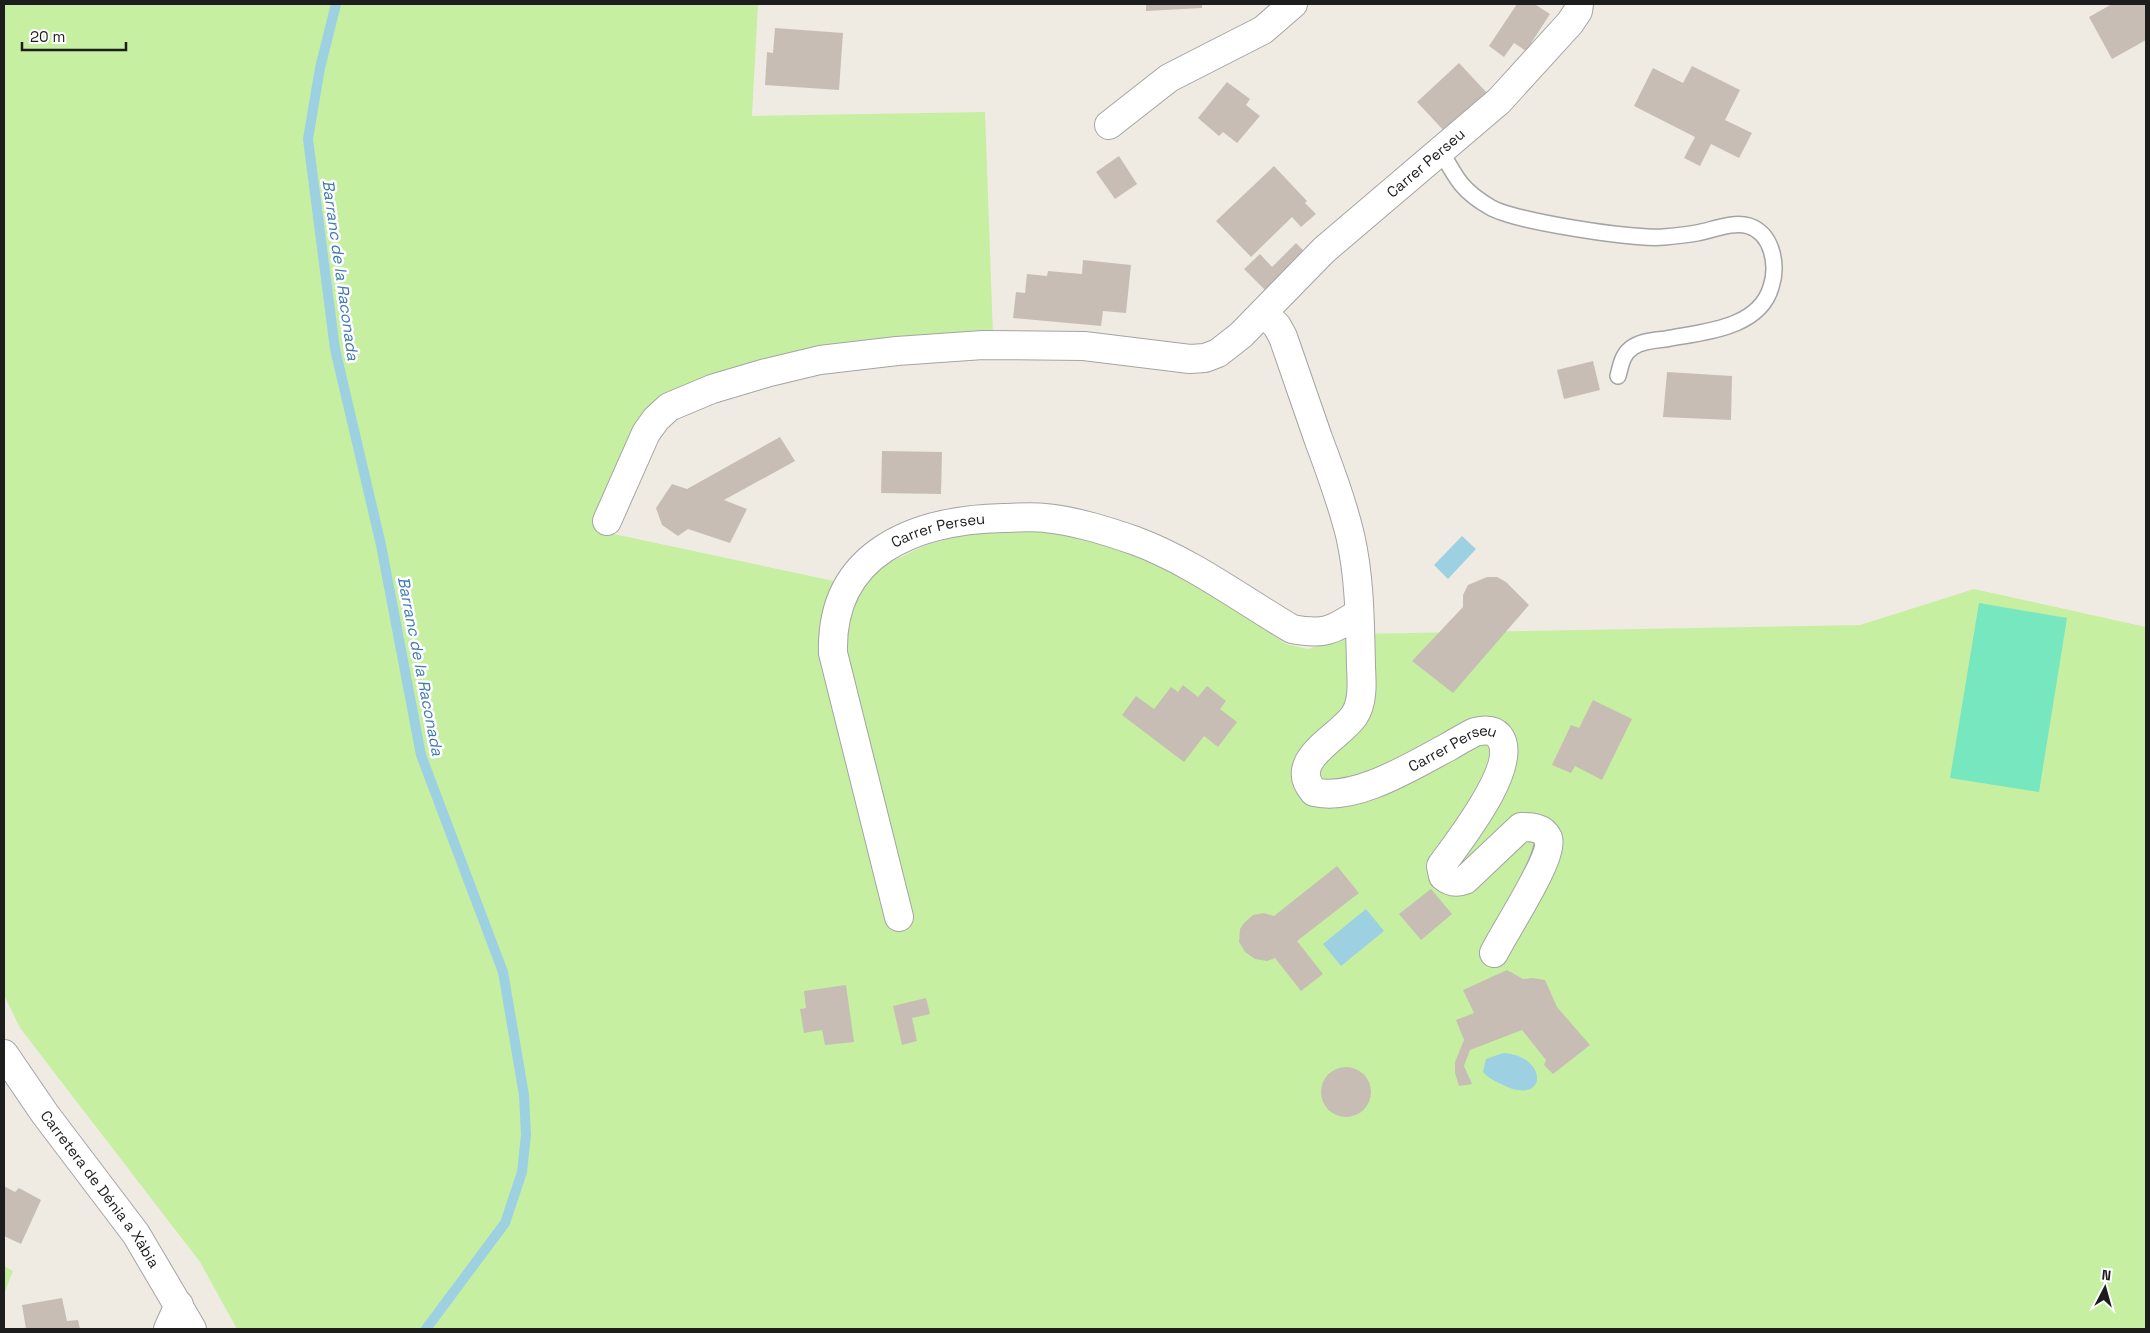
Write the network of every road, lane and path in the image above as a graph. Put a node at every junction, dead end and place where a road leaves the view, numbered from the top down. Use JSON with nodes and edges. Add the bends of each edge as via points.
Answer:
{"nodes":[{"id":1,"x":1293,"y":4,"type":"edge"},
{"id":2,"x":1579,"y":4,"type":"edge"},
{"id":3,"x":1109,"y":124,"type":"dead end"},
{"id":4,"x":1441,"y":151,"type":"junction"},
{"id":5,"x":1264,"y":313,"type":"junction"},
{"id":6,"x":1618,"y":376,"type":"dead end"},
{"id":7,"x":606,"y":521,"type":"dead end"},
{"id":8,"x":1359,"y":613,"type":"junction"},
{"id":9,"x":899,"y":917,"type":"dead end"},
{"id":10,"x":1494,"y":953,"type":"dead end"},
{"id":11,"x":4,"y":1054,"type":"edge"},
{"id":12,"x":174,"y":1317,"type":"edge"},
{"id":13,"x":192,"y":1329,"type":"edge"}],
"edges":[{"from":1,"to":3,"type":"street","via":[[1263,30],[1169,78]]},
{"from":2,"to":4,"type":"street","name":"Carrer Perseu","via":[[1570,23],[1499,101]]},
{"from":4,"to":5,"type":"street","name":"Carrer Perseu","via":[[1324,250]]},
{"from":4,"to":6,"type":"lane","via":[[1459,184],[1492,208],[1512,215],[1631,236],[1661,238],[1734,225],[1749,226],[1762,233],[1775,262],[1775,277],[1770,293],[1750,317],[1711,331],[1633,347],[1623,357]]},
{"from":5,"to":7,"type":"street","name":"Carrer Perseu","via":[[1228,346],[1205,358],[1084,346],[983,345],[820,360],[712,389],[669,407],[656,418]]},
{"from":5,"to":8,"type":"street","name":"Carrer Perseu","via":[[1283,338],[1343,505],[1354,556]]},
{"from":8,"to":9,"type":"street","name":"Carrer Perseu","via":[[1328,631],[1292,629],[1170,556],[1118,536],[1057,519],[963,520],[913,534],[880,550],[864,563],[842,597],[832,632],[833,653]]},
{"from":8,"to":10,"type":"street","name":"Carrer Perseu","via":[[1362,681],[1358,708],[1349,721],[1311,757],[1306,766],[1306,780],[1314,792],[1341,794],[1402,771],[1474,733],[1489,730],[1498,735],[1504,746],[1504,755],[1495,783],[1441,866],[1443,876],[1449,881],[1459,882],[1466,880],[1521,827],[1542,830],[1548,839],[1549,851]]},
{"from":11,"to":12,"type":"street","name":"Carretera de Dénia a Xàbia","via":[[136,1234]]},
{"from":12,"to":13,"type":"street","name":"Carretera de Dénia a Xàbia"}]}
